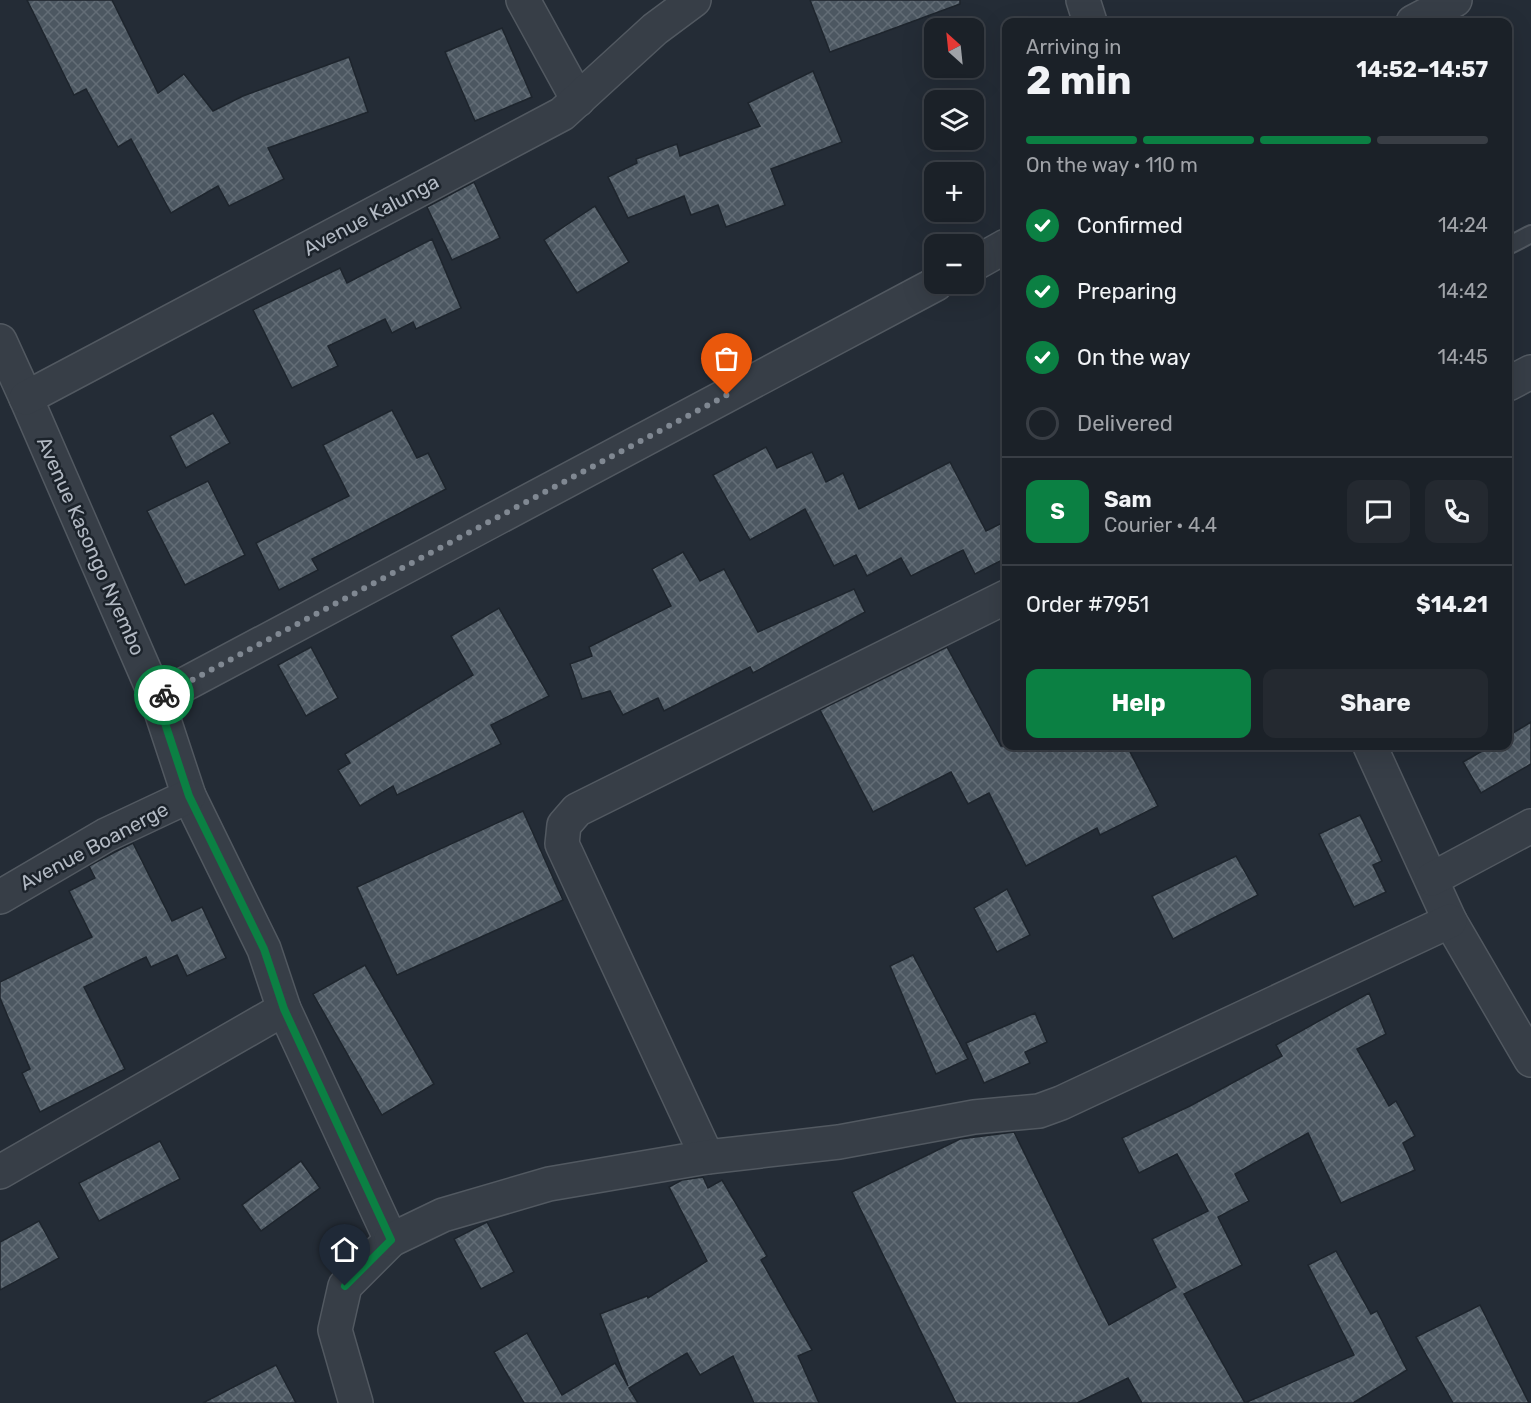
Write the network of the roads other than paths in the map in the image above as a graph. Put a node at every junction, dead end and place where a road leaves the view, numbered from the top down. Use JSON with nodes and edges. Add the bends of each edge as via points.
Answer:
{"nodes":[{"id":1,"x":523,"y":0,"type":"edge"},
{"id":2,"x":694,"y":0,"type":"edge"},
{"id":3,"x":1083,"y":0,"type":"edge"},
{"id":4,"x":1455,"y":0,"type":"edge"},
{"id":5,"x":1089,"y":18,"type":"edge"},
{"id":6,"x":1421,"y":18,"type":"edge"},
{"id":7,"x":578,"y":100,"type":"junction"},
{"id":8,"x":1531,"y":234,"type":"edge"},
{"id":9,"x":1512,"y":244,"type":"edge"},
{"id":10,"x":1002,"y":248,"type":"edge"},
{"id":11,"x":984,"y":258,"type":"edge"},
{"id":12,"x":924,"y":290,"type":"edge"},
{"id":13,"x":0,"y":341,"type":"edge"},
{"id":14,"x":1531,"y":372,"type":"edge"},
{"id":15,"x":1512,"y":382,"type":"edge"},
{"id":16,"x":26,"y":398,"type":"junction"},
{"id":17,"x":1002,"y":599,"type":"edge"},
{"id":18,"x":157,"y":699,"type":"junction"},
{"id":19,"x":1372,"y":750,"type":"edge"},
{"id":20,"x":189,"y":796,"type":"junction"},
{"id":21,"x":1531,"y":826,"type":"edge"},
{"id":22,"x":1432,"y":879,"type":"junction"},
{"id":23,"x":0,"y":897,"type":"edge"},
{"id":24,"x":1450,"y":921,"type":"junction"},
{"id":25,"x":284,"y":1009,"type":"junction"},
{"id":26,"x":1531,"y":1060,"type":"edge"},
{"id":27,"x":707,"y":1156,"type":"junction"},
{"id":28,"x":0,"y":1172,"type":"edge"},
{"id":29,"x":391,"y":1240,"type":"junction"},
{"id":30,"x":356,"y":1403,"type":"edge"}],
"edges":[{"from":1,"to":7,"type":"street"},
{"from":2,"to":7,"type":"street","name":"Avenue Kalunga"},
{"from":3,"to":5,"type":"street"},
{"from":4,"to":6,"type":"street"},
{"from":7,"to":16,"type":"street","name":"Avenue Kalunga","via":[[541,126]]},
{"from":8,"to":9,"type":"lane"},
{"from":10,"to":11,"type":"street"},
{"from":12,"to":18,"type":"street"},
{"from":13,"to":16,"type":"street","name":"Avenue Kasongo Nyembo"},
{"from":14,"to":15,"type":"street"},
{"from":16,"to":18,"type":"street","name":"Avenue Kasongo Nyembo"},
{"from":17,"to":27,"type":"street","via":[[577,810],[564,825],[562,844]]},
{"from":18,"to":20,"type":"street","name":"Avenue Kasongo Nyembo"},
{"from":19,"to":22,"type":"street"},
{"from":20,"to":23,"type":"street","name":"Avenue Boanerge","via":[[106,835]]},
{"from":20,"to":25,"type":"street","name":"Avenue Kasongo Nyembo","via":[[264,949]]},
{"from":21,"to":22,"type":"street"},
{"from":22,"to":24,"type":"street"},
{"from":24,"to":26,"type":"street"},
{"from":24,"to":27,"type":"street","via":[[1039,1111],[974,1117],[839,1142]]},
{"from":25,"to":28,"type":"street"},
{"from":25,"to":29,"type":"street","name":"Avenue Kasongo Nyembo"},
{"from":27,"to":29,"type":"street","via":[[549,1184],[443,1215]]},
{"from":29,"to":30,"type":"street","via":[[345,1286],[337,1319],[335,1330]]}]}
